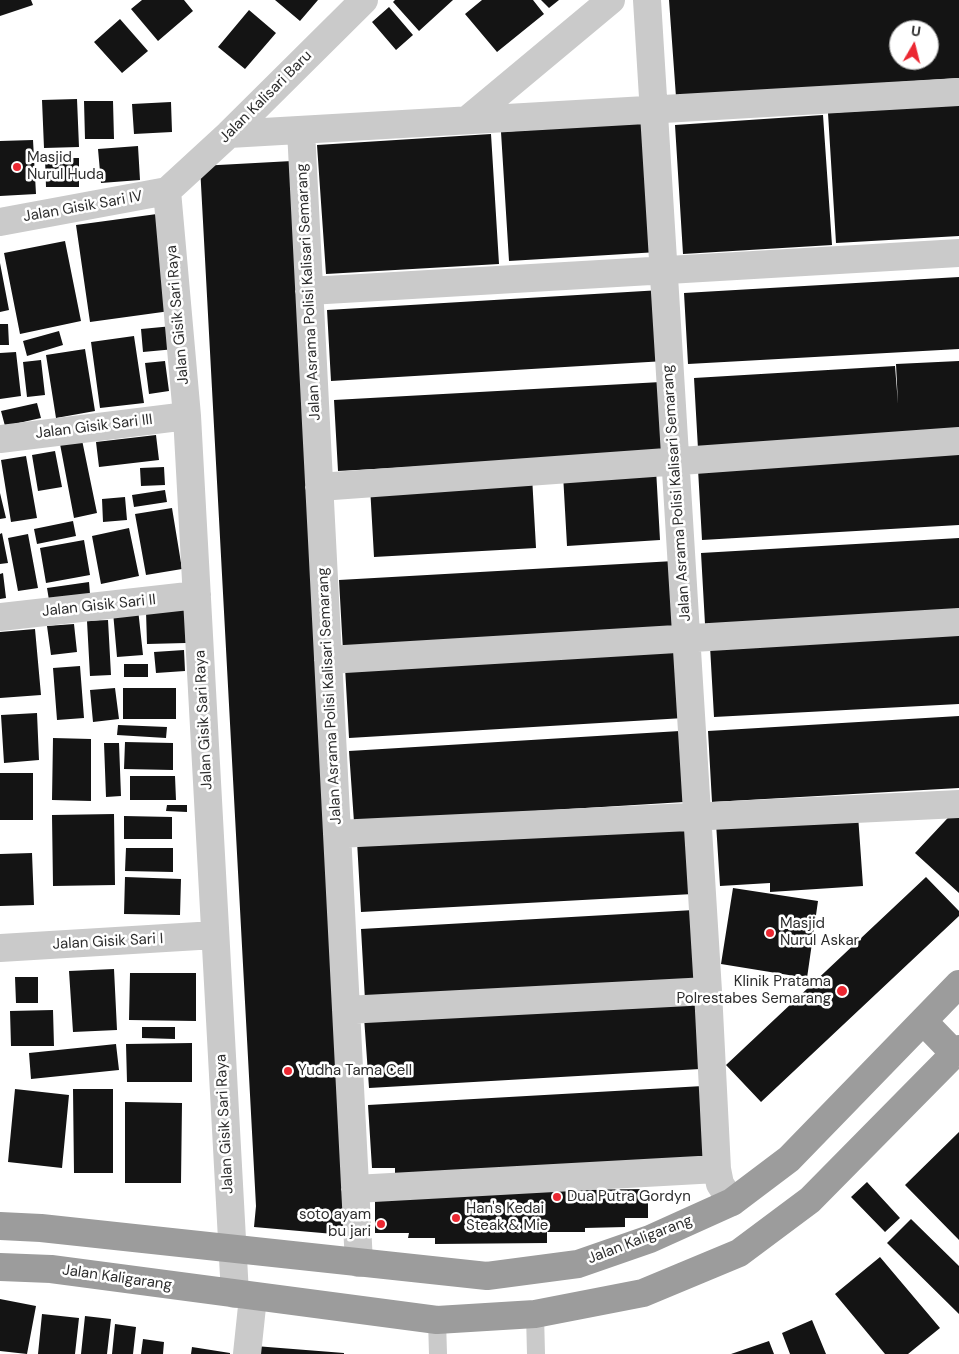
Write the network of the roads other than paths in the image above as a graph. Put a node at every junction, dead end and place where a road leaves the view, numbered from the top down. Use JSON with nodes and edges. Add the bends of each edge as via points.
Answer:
{"nodes":[{"id":1,"x":364,"y":0,"type":"edge"},
{"id":2,"x":610,"y":0,"type":"edge"},
{"id":3,"x":647,"y":0,"type":"edge"},
{"id":4,"x":959,"y":92,"type":"edge"},
{"id":5,"x":653,"y":110,"type":"junction"},
{"id":6,"x":467,"y":120,"type":"junction"},
{"id":7,"x":301,"y":130,"type":"junction"},
{"id":8,"x":229,"y":134,"type":"junction"},
{"id":9,"x":167,"y":192,"type":"junction"},
{"id":10,"x":0,"y":222,"type":"edge"},
{"id":11,"x":959,"y":253,"type":"edge"},
{"id":12,"x":664,"y":270,"type":"junction"},
{"id":13,"x":309,"y":291,"type":"junction"},
{"id":14,"x":187,"y":416,"type":"junction"},
{"id":15,"x":0,"y":439,"type":"edge"},
{"id":16,"x":959,"y":441,"type":"edge"},
{"id":17,"x":675,"y":461,"type":"junction"},
{"id":18,"x":319,"y":487,"type":"junction"},
{"id":19,"x":197,"y":595,"type":"junction"},
{"id":20,"x":0,"y":617,"type":"edge"},
{"id":21,"x":959,"y":622,"type":"edge"},
{"id":22,"x":686,"y":638,"type":"junction"},
{"id":23,"x":328,"y":660,"type":"junction"},
{"id":24,"x":959,"y":804,"type":"edge"},
{"id":25,"x":697,"y":816,"type":"junction"},
{"id":26,"x":337,"y":834,"type":"junction"},
{"id":27,"x":215,"y":935,"type":"junction"},
{"id":28,"x":0,"y":948,"type":"edge"},
{"id":29,"x":959,"y":984,"type":"edge"},
{"id":30,"x":708,"y":990,"type":"junction"},
{"id":31,"x":346,"y":1010,"type":"junction"},
{"id":32,"x":923,"y":1021,"type":"junction"},
{"id":33,"x":957,"y":1051,"type":"edge"},
{"id":34,"x":717,"y":1169,"type":"junction"},
{"id":35,"x":355,"y":1189,"type":"junction"},
{"id":36,"x":732,"y":1202,"type":"junction"},
{"id":37,"x":0,"y":1226,"type":"edge"},
{"id":38,"x":232,"y":1248,"type":"junction"},
{"id":39,"x":359,"y":1262,"type":"junction"},
{"id":40,"x":0,"y":1267,"type":"edge"},
{"id":41,"x":244,"y":1295,"type":"junction"},
{"id":42,"x":535,"y":1314,"type":"junction"},
{"id":43,"x":437,"y":1320,"type":"junction"},
{"id":44,"x":247,"y":1354,"type":"edge"},
{"id":45,"x":438,"y":1354,"type":"edge"},
{"id":46,"x":536,"y":1354,"type":"edge"}],
"edges":[{"from":1,"to":8,"type":"street","name":"Jalan Kalisari Baru"},
{"from":2,"to":6,"type":"street"},
{"from":3,"to":5,"type":"street","name":"Jalan Asrama Polisi Kalisari Semarang"},
{"from":4,"to":5,"type":"street"},
{"from":5,"to":6,"type":"street"},
{"from":5,"to":12,"type":"street","name":"Jalan Asrama Polisi Kalisari Semarang"},
{"from":6,"to":7,"type":"street"},
{"from":7,"to":8,"type":"street"},
{"from":7,"to":13,"type":"street","name":"Jalan Asrama Polisi Kalisari Semarang"},
{"from":8,"to":9,"type":"street","name":"Jalan Kalisari Baru"},
{"from":9,"to":10,"type":"street","name":"Jalan Gisik Sari IV"},
{"from":9,"to":14,"type":"street","name":"Jalan Gisik Sari Raya"},
{"from":11,"to":12,"type":"street"},
{"from":12,"to":13,"type":"street"},
{"from":12,"to":17,"type":"street","name":"Jalan Asrama Polisi Kalisari Semarang"},
{"from":13,"to":18,"type":"street","name":"Jalan Asrama Polisi Kalisari Semarang"},
{"from":14,"to":15,"type":"street","name":"Jalan Gisik Sari III"},
{"from":14,"to":19,"type":"street","name":"Jalan Gisik Sari Raya"},
{"from":16,"to":17,"type":"street"},
{"from":17,"to":18,"type":"street"},
{"from":17,"to":22,"type":"street","name":"Jalan Asrama Polisi Kalisari Semarang"},
{"from":18,"to":23,"type":"street","name":"Jalan Asrama Polisi Kalisari Semarang"},
{"from":19,"to":20,"type":"street","name":"Jalan Gisik Sari II"},
{"from":19,"to":27,"type":"street","name":"Jalan Gisik Sari Raya"},
{"from":21,"to":22,"type":"street"},
{"from":22,"to":23,"type":"street"},
{"from":22,"to":25,"type":"street","name":"Jalan Asrama Polisi Kalisari Semarang"},
{"from":23,"to":26,"type":"street","name":"Jalan Asrama Polisi Kalisari Semarang"},
{"from":24,"to":25,"type":"street"},
{"from":25,"to":26,"type":"street"},
{"from":25,"to":30,"type":"street","name":"Jalan Asrama Polisi Kalisari Semarang"},
{"from":26,"to":31,"type":"street","name":"Jalan Asrama Polisi Kalisari Semarang"},
{"from":27,"to":28,"type":"street","name":"Jalan Gisik Sari I"},
{"from":27,"to":38,"type":"street","name":"Jalan Gisik Sari Raya"},
{"from":29,"to":32,"type":"highway","name":"Jalan Kaligarang"},
{"from":30,"to":31,"type":"street"},
{"from":30,"to":34,"type":"street","name":"Jalan Asrama Polisi Kalisari Semarang"},
{"from":31,"to":35,"type":"street","name":"Jalan Asrama Polisi Kalisari Semarang"},
{"from":32,"to":33,"type":"highway"},
{"from":32,"to":36,"type":"highway","name":"Jalan Kaligarang","via":[[790,1159]]},
{"from":33,"to":42,"type":"highway","name":"Jalan Kaligarang","via":[[810,1200],[739,1253],[643,1293]]},
{"from":34,"to":35,"type":"street"},
{"from":34,"to":36,"type":"street","name":"Jalan Asrama Polisi Kalisari Semarang","via":[[720,1184]]},
{"from":35,"to":39,"type":"street","name":"Jalan Asrama Polisi Kalisari Semarang"},
{"from":36,"to":39,"type":"highway","name":"Jalan Kaligarang","via":[[650,1239],[578,1264],[487,1276]]},
{"from":37,"to":38,"type":"highway","name":"Jalan Kaligarang"},
{"from":38,"to":39,"type":"highway","name":"Jalan Kaligarang"},
{"from":38,"to":41,"type":"street"},
{"from":40,"to":41,"type":"highway","name":"Jalan Kaligarang","via":[[51,1270]]},
{"from":41,"to":43,"type":"highway","name":"Jalan Kaligarang"},
{"from":41,"to":44,"type":"street"},
{"from":42,"to":43,"type":"highway","name":"Jalan Kaligarang"},
{"from":42,"to":46,"type":"lane"},
{"from":43,"to":45,"type":"lane"}]}
